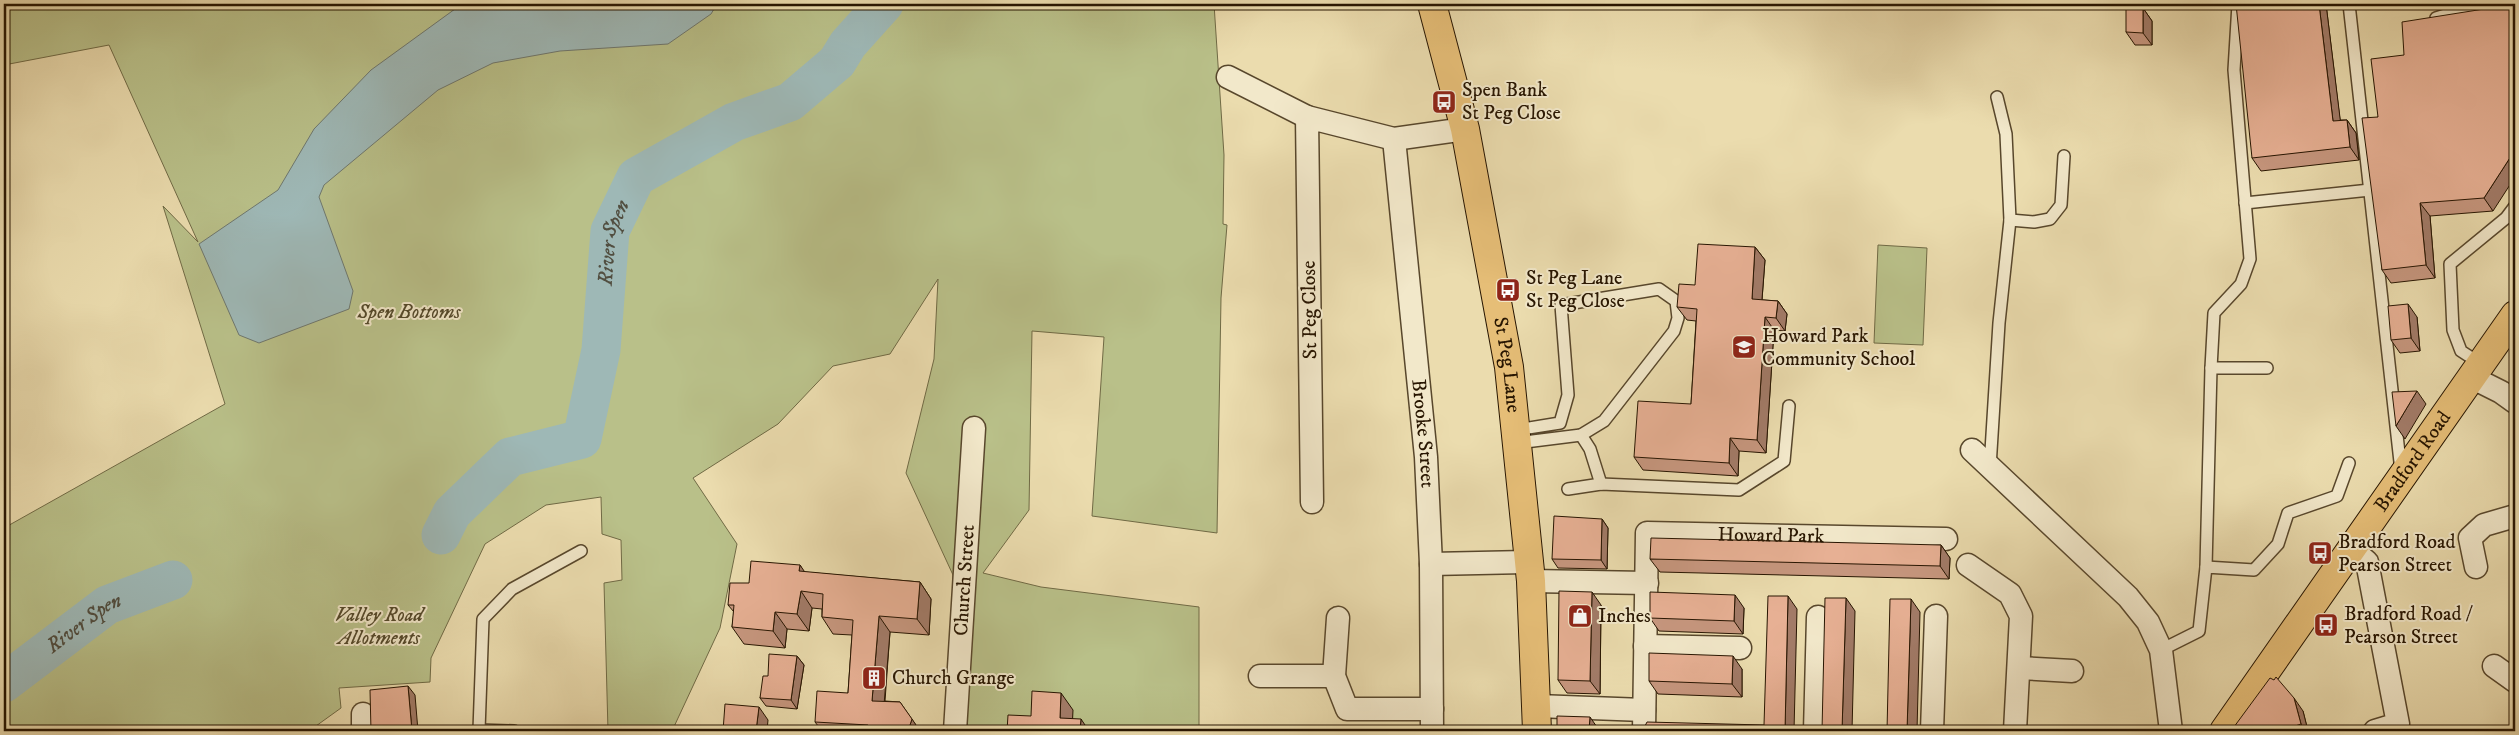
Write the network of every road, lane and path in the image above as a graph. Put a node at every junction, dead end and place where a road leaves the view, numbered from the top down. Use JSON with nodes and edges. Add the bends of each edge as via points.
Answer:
{"nodes":[{"id":1,"x":1432,"y":4,"type":"edge"},
{"id":2,"x":2238,"y":4,"type":"edge"},
{"id":3,"x":2349,"y":4,"type":"edge"},
{"id":4,"x":2480,"y":4,"type":"edge"},
{"id":5,"x":2436,"y":18,"type":"edge"},
{"id":6,"x":1228,"y":77,"type":"dead end"},
{"id":7,"x":1997,"y":97,"type":"dead end"},
{"id":8,"x":1307,"y":117,"type":"junction"},
{"id":9,"x":1465,"y":129,"type":"junction"},
{"id":10,"x":1394,"y":139,"type":"junction"},
{"id":11,"x":2064,"y":156,"type":"dead end"},
{"id":12,"x":2370,"y":190,"type":"junction"},
{"id":13,"x":2245,"y":203,"type":"junction"},
{"id":14,"x":2515,"y":206,"type":"edge"},
{"id":15,"x":2010,"y":220,"type":"junction"},
{"id":16,"x":2515,"y":315,"type":"edge"},
{"id":17,"x":2211,"y":368,"type":"junction"},
{"id":18,"x":2267,"y":368,"type":"dead end"},
{"id":19,"x":2478,"y":371,"type":"junction"},
{"id":20,"x":2515,"y":402,"type":"edge"},
{"id":21,"x":1789,"y":406,"type":"dead end"},
{"id":22,"x":974,"y":428,"type":"dead end"},
{"id":23,"x":1581,"y":435,"type":"junction"},
{"id":24,"x":1516,"y":436,"type":"junction"},
{"id":25,"x":1972,"y":450,"type":"dead end"},
{"id":26,"x":2348,"y":463,"type":"dead end"},
{"id":27,"x":1990,"y":467,"type":"junction"},
{"id":28,"x":2402,"y":480,"type":"junction"},
{"id":29,"x":1601,"y":484,"type":"junction"},
{"id":30,"x":1568,"y":489,"type":"dead end"},
{"id":31,"x":1312,"y":502,"type":"dead end"},
{"id":32,"x":2515,"y":516,"type":"edge"},
{"id":33,"x":1946,"y":539,"type":"dead end"},
{"id":34,"x":2353,"y":550,"type":"junction"},
{"id":35,"x":581,"y":551,"type":"dead end"},
{"id":36,"x":1431,"y":564,"type":"junction"},
{"id":37,"x":1968,"y":566,"type":"dead end"},
{"id":38,"x":2206,"y":567,"type":"junction"},
{"id":39,"x":2476,"y":567,"type":"dead end"},
{"id":40,"x":1530,"y":572,"type":"junction"},
{"id":41,"x":1646,"y":583,"type":"junction"},
{"id":42,"x":1818,"y":616,"type":"dead end"},
{"id":43,"x":1936,"y":616,"type":"dead end"},
{"id":44,"x":1338,"y":618,"type":"dead end"},
{"id":45,"x":1645,"y":646,"type":"junction"},
{"id":46,"x":1740,"y":648,"type":"dead end"},
{"id":47,"x":2162,"y":650,"type":"junction"},
{"id":48,"x":2494,"y":666,"type":"dead end"},
{"id":49,"x":2019,"y":668,"type":"junction"},
{"id":50,"x":2072,"y":671,"type":"dead end"},
{"id":51,"x":1260,"y":676,"type":"dead end"},
{"id":52,"x":1334,"y":676,"type":"junction"},
{"id":53,"x":2515,"y":681,"type":"edge"},
{"id":54,"x":1432,"y":709,"type":"junction"},
{"id":55,"x":1537,"y":719,"type":"edge"},
{"id":56,"x":1644,"y":721,"type":"edge"},
{"id":57,"x":477,"y":731,"type":"edge"},
{"id":58,"x":514,"y":731,"type":"edge"},
{"id":59,"x":955,"y":731,"type":"edge"},
{"id":60,"x":1432,"y":731,"type":"edge"},
{"id":61,"x":1815,"y":731,"type":"edge"},
{"id":62,"x":1932,"y":731,"type":"edge"},
{"id":63,"x":2015,"y":731,"type":"edge"},
{"id":64,"x":2171,"y":731,"type":"edge"},
{"id":65,"x":2224,"y":731,"type":"edge"},
{"id":66,"x":2375,"y":731,"type":"edge"}],
"edges":[{"from":1,"to":9,"type":"main road","name":"St Peg Lane"},
{"from":2,"to":13,"type":"lane","via":[[2234,70]]},
{"from":3,"to":12,"type":"lane"},
{"from":4,"to":5,"type":"lane"},
{"from":6,"to":8,"type":"street"},
{"from":7,"to":15,"type":"lane","via":[[2006,134]]},
{"from":8,"to":10,"type":"street"},
{"from":8,"to":31,"type":"street","name":"St Peg Close"},
{"from":9,"to":10,"type":"street"},
{"from":9,"to":24,"type":"main road","name":"St Peg Lane","via":[[1509,367]]},
{"from":10,"to":36,"type":"street","name":"Brooke Street","via":[[1426,457]]},
{"from":11,"to":15,"type":"lane","via":[[2061,205],[2050,219],[2034,222]]},
{"from":12,"to":13,"type":"lane"},
{"from":12,"to":28,"type":"lane"},
{"from":13,"to":17,"type":"lane","via":[[2250,259],[2240,284],[2214,313]]},
{"from":14,"to":19,"type":"lane","via":[[2506,218],[2450,264],[2453,330],[2461,351]]},
{"from":15,"to":27,"type":"lane","via":[[1999,323]]},
{"from":16,"to":19,"type":"main road","name":"Bradford Road"},
{"from":17,"to":18,"type":"lane"},
{"from":17,"to":38,"type":"lane"},
{"from":19,"to":20,"type":"street"},
{"from":19,"to":28,"type":"main road","name":"Bradford Road"},
{"from":21,"to":29,"type":"lane","via":[[1784,461],[1739,490]]},
{"from":22,"to":59,"type":"street","name":"Church Street"},
{"from":23,"to":24,"type":"lane"},
{"from":23,"to":24,"type":"lane","via":[[1604,421],[1674,331],[1678,318],[1676,301],[1659,289],[1561,304],[1568,395],[1560,423]]},
{"from":23,"to":29,"type":"lane","via":[[1590,449]]},
{"from":24,"to":40,"type":"main road","name":"St Peg Lane"},
{"from":25,"to":27,"type":"street"},
{"from":26,"to":38,"type":"lane","via":[[2337,496],[2288,513],[2278,544],[2254,570]]},
{"from":27,"to":47,"type":"street","via":[[2128,597],[2148,622]]},
{"from":28,"to":34,"type":"main road","name":"Bradford Road"},
{"from":29,"to":30,"type":"lane"},
{"from":32,"to":39,"type":"street","via":[[2484,525],[2470,538]]},
{"from":33,"to":41,"type":"street","name":"Howard Park","via":[[1647,532]]},
{"from":34,"to":65,"type":"main road","name":"Bradford Road"},
{"from":34,"to":66,"type":"street","via":[[2367,562],[2384,680],[2398,724]]},
{"from":35,"to":57,"type":"lane","via":[[512,588],[483,620]]},
{"from":36,"to":40,"type":"street"},
{"from":36,"to":54,"type":"street","name":"Brooke Street"},
{"from":37,"to":49,"type":"street","via":[[2010,594],[2021,616]]},
{"from":38,"to":47,"type":"lane","via":[[2199,631]]},
{"from":40,"to":41,"type":"street"},
{"from":40,"to":55,"type":"main road","name":"St Peg Lane"},
{"from":41,"to":45,"type":"street","name":"Howard Park"},
{"from":42,"to":61,"type":"street"},
{"from":43,"to":62,"type":"street"},
{"from":44,"to":52,"type":"street"},
{"from":45,"to":46,"type":"street"},
{"from":45,"to":56,"type":"street","name":"Howard Park"},
{"from":47,"to":64,"type":"street"},
{"from":48,"to":53,"type":"street"},
{"from":49,"to":50,"type":"street"},
{"from":49,"to":63,"type":"street"},
{"from":51,"to":52,"type":"street"},
{"from":52,"to":54,"type":"street","via":[[1347,709]]},
{"from":54,"to":60,"type":"street","name":"Brooke Street"},
{"from":55,"to":56,"type":"street","name":"Howard Park"},
{"from":57,"to":58,"type":"lane"}]}
